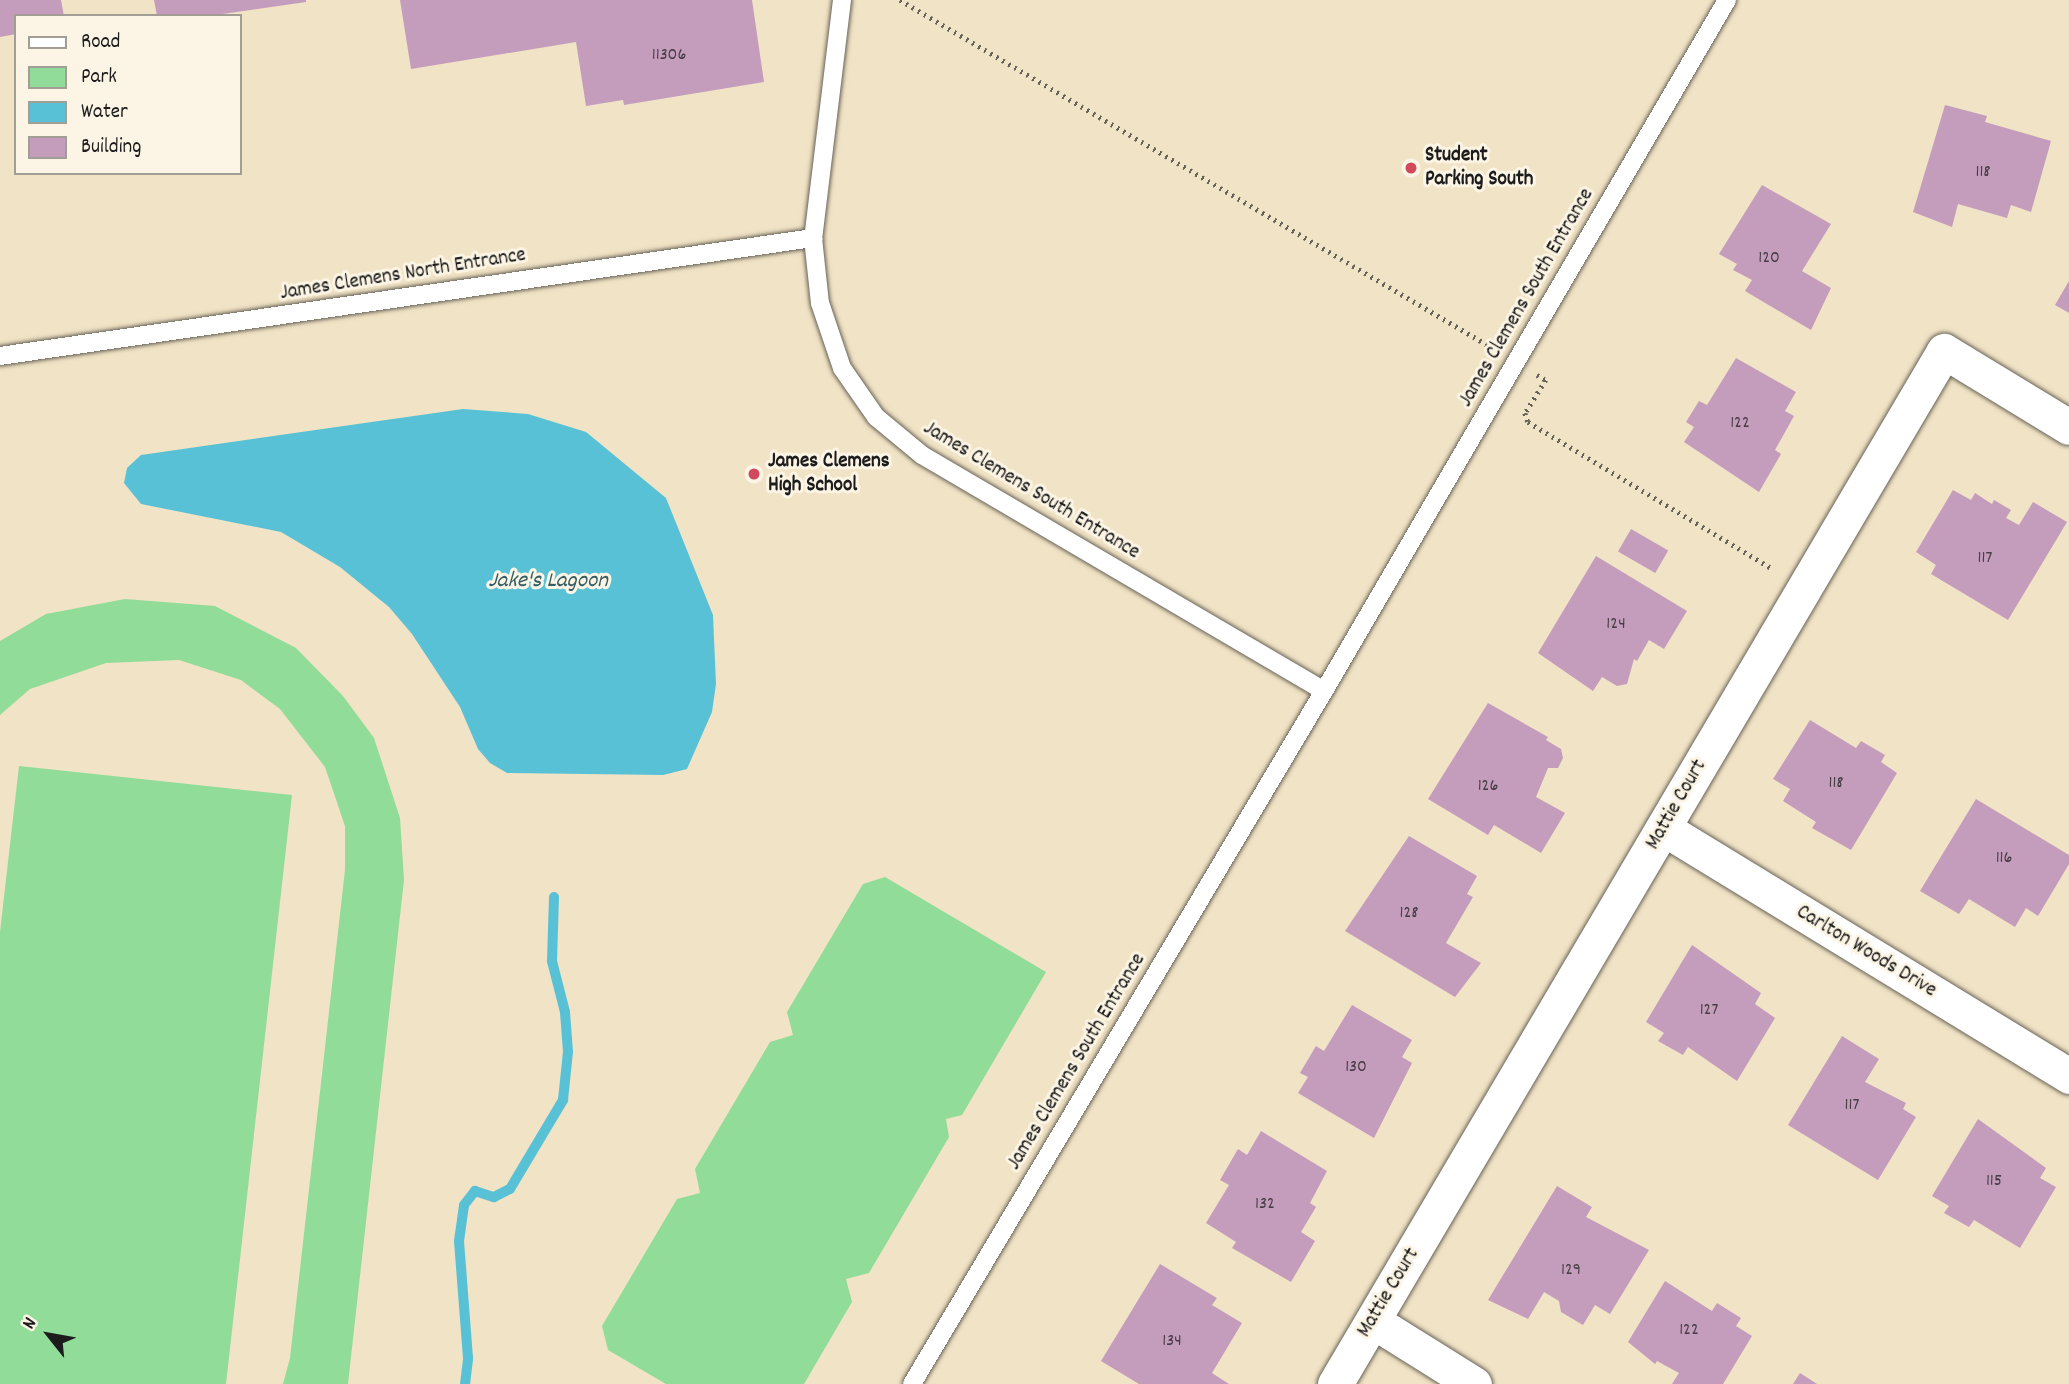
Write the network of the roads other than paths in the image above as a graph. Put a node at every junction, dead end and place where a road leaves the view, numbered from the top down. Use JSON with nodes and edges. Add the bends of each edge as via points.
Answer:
{"nodes":[{"id":1,"x":842,"y":0,"type":"edge"},
{"id":2,"x":1727,"y":0,"type":"edge"},
{"id":3,"x":813,"y":238,"type":"junction"},
{"id":4,"x":0,"y":356,"type":"edge"},
{"id":5,"x":2069,"y":427,"type":"edge"},
{"id":6,"x":1324,"y":691,"type":"junction"},
{"id":7,"x":1663,"y":828,"type":"junction"},
{"id":8,"x":2069,"y":1076,"type":"edge"},
{"id":9,"x":1373,"y":1321,"type":"junction"},
{"id":10,"x":912,"y":1384,"type":"edge"},
{"id":11,"x":1335,"y":1384,"type":"edge"},
{"id":12,"x":1474,"y":1384,"type":"edge"}],
"edges":[{"from":1,"to":3,"type":"lane","name":"James Clemens South Entrance"},
{"from":2,"to":6,"type":"lane","name":"James Clemens South Entrance"},
{"from":3,"to":4,"type":"lane","name":"James Clemens North Entrance"},
{"from":3,"to":6,"type":"lane","name":"James Clemens South Entrance","via":[[820,303],[842,368],[876,417],[922,455]]},
{"from":5,"to":7,"type":"street","name":"Mattie Court","via":[[1944,351]]},
{"from":6,"to":10,"type":"lane","name":"James Clemens South Entrance"},
{"from":7,"to":8,"type":"street","name":"Carlton Woods Drive"},
{"from":7,"to":9,"type":"street","name":"Mattie Court"},
{"from":9,"to":11,"type":"street","name":"Mattie Court"},
{"from":9,"to":12,"type":"street"}]}
